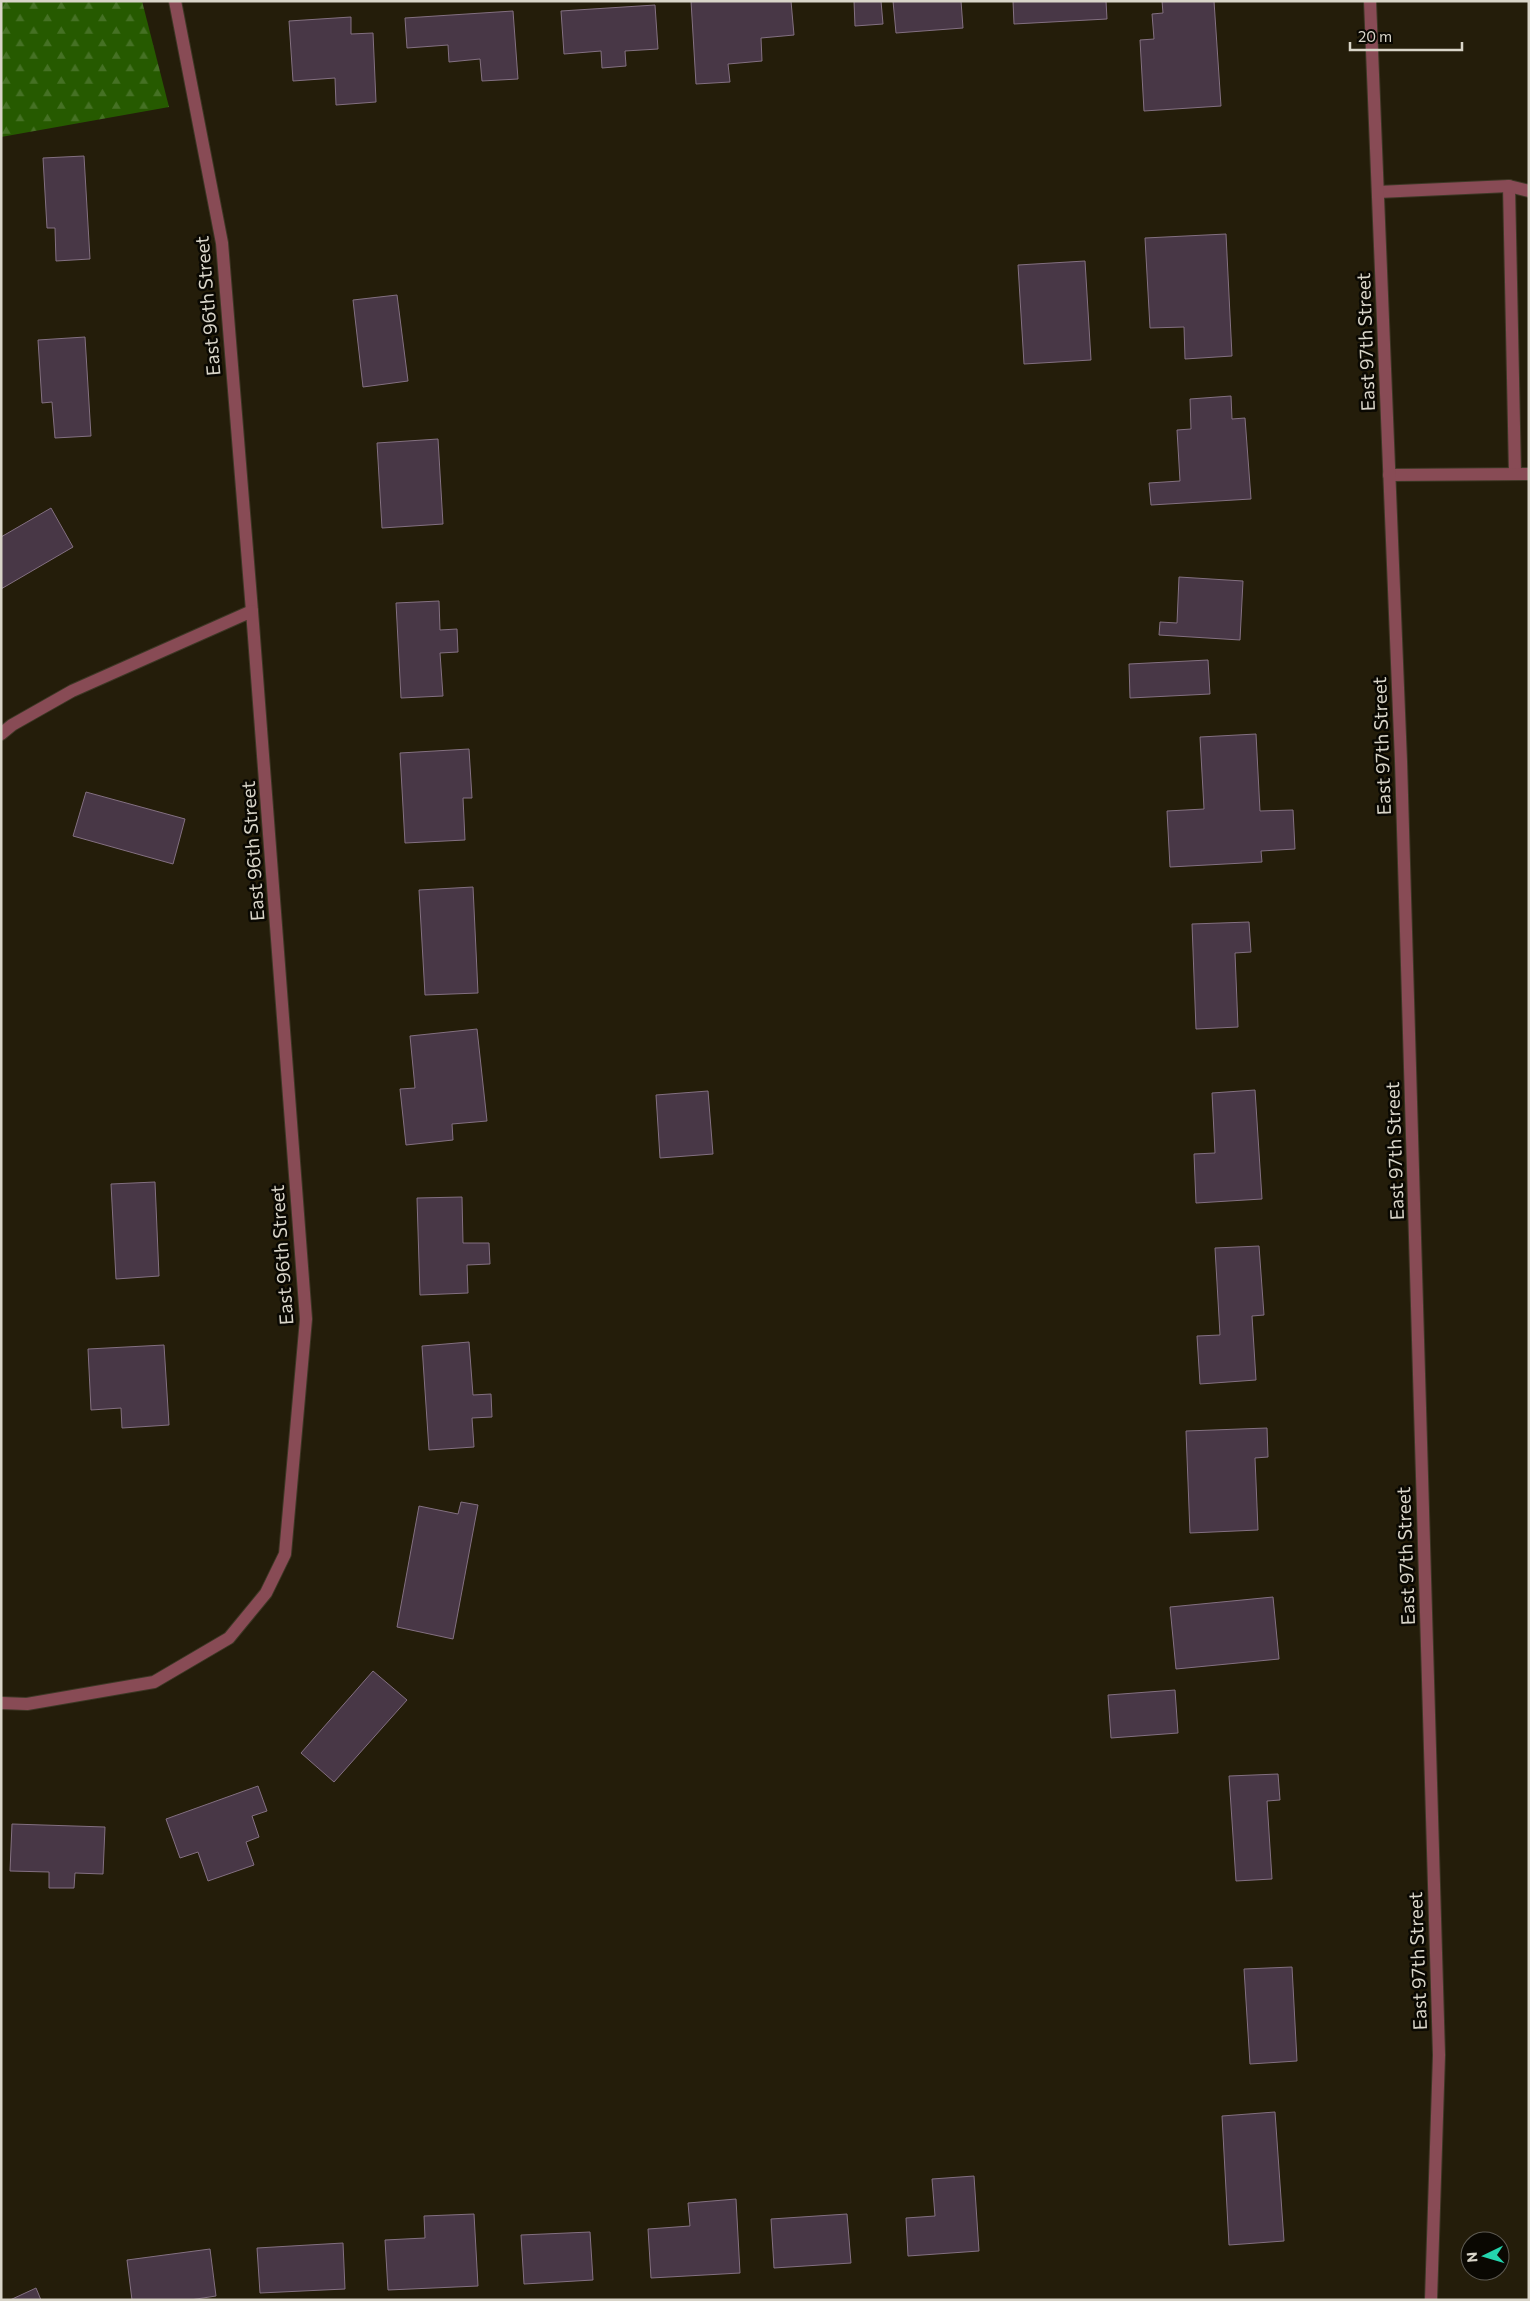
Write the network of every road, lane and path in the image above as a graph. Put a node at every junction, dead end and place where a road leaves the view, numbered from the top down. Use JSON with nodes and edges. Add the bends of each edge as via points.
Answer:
{"nodes":[{"id":1,"x":175,"y":1,"type":"edge"},
{"id":2,"x":1370,"y":1,"type":"edge"},
{"id":3,"x":1509,"y":186,"type":"junction"},
{"id":4,"x":1529,"y":191,"type":"edge"},
{"id":5,"x":1378,"y":192,"type":"junction"},
{"id":6,"x":1515,"y":474,"type":"junction"},
{"id":7,"x":1529,"y":474,"type":"edge"},
{"id":8,"x":1389,"y":475,"type":"junction"},
{"id":9,"x":252,"y":611,"type":"junction"},
{"id":10,"x":1,"y":734,"type":"edge"},
{"id":11,"x":1,"y":1703,"type":"edge"},
{"id":12,"x":1431,"y":2300,"type":"edge"}],
"edges":[{"from":1,"to":9,"type":"street","name":"East 96th Street","via":[[222,243]]},
{"from":2,"to":5,"type":"street","name":"East 97th Street"},
{"from":3,"to":4,"type":"street"},
{"from":3,"to":5,"type":"street"},
{"from":3,"to":6,"type":"street"},
{"from":5,"to":8,"type":"street","name":"East 97th Street"},
{"from":6,"to":7,"type":"street"},
{"from":6,"to":8,"type":"street"},
{"from":8,"to":12,"type":"street","name":"East 97th Street","via":[[1401,771],[1439,2055]]},
{"from":9,"to":10,"type":"street","via":[[72,691]]},
{"from":9,"to":11,"type":"street","name":"East 96th Street","via":[[306,1319],[285,1554],[266,1593],[229,1638],[154,1682],[28,1704]]}]}
